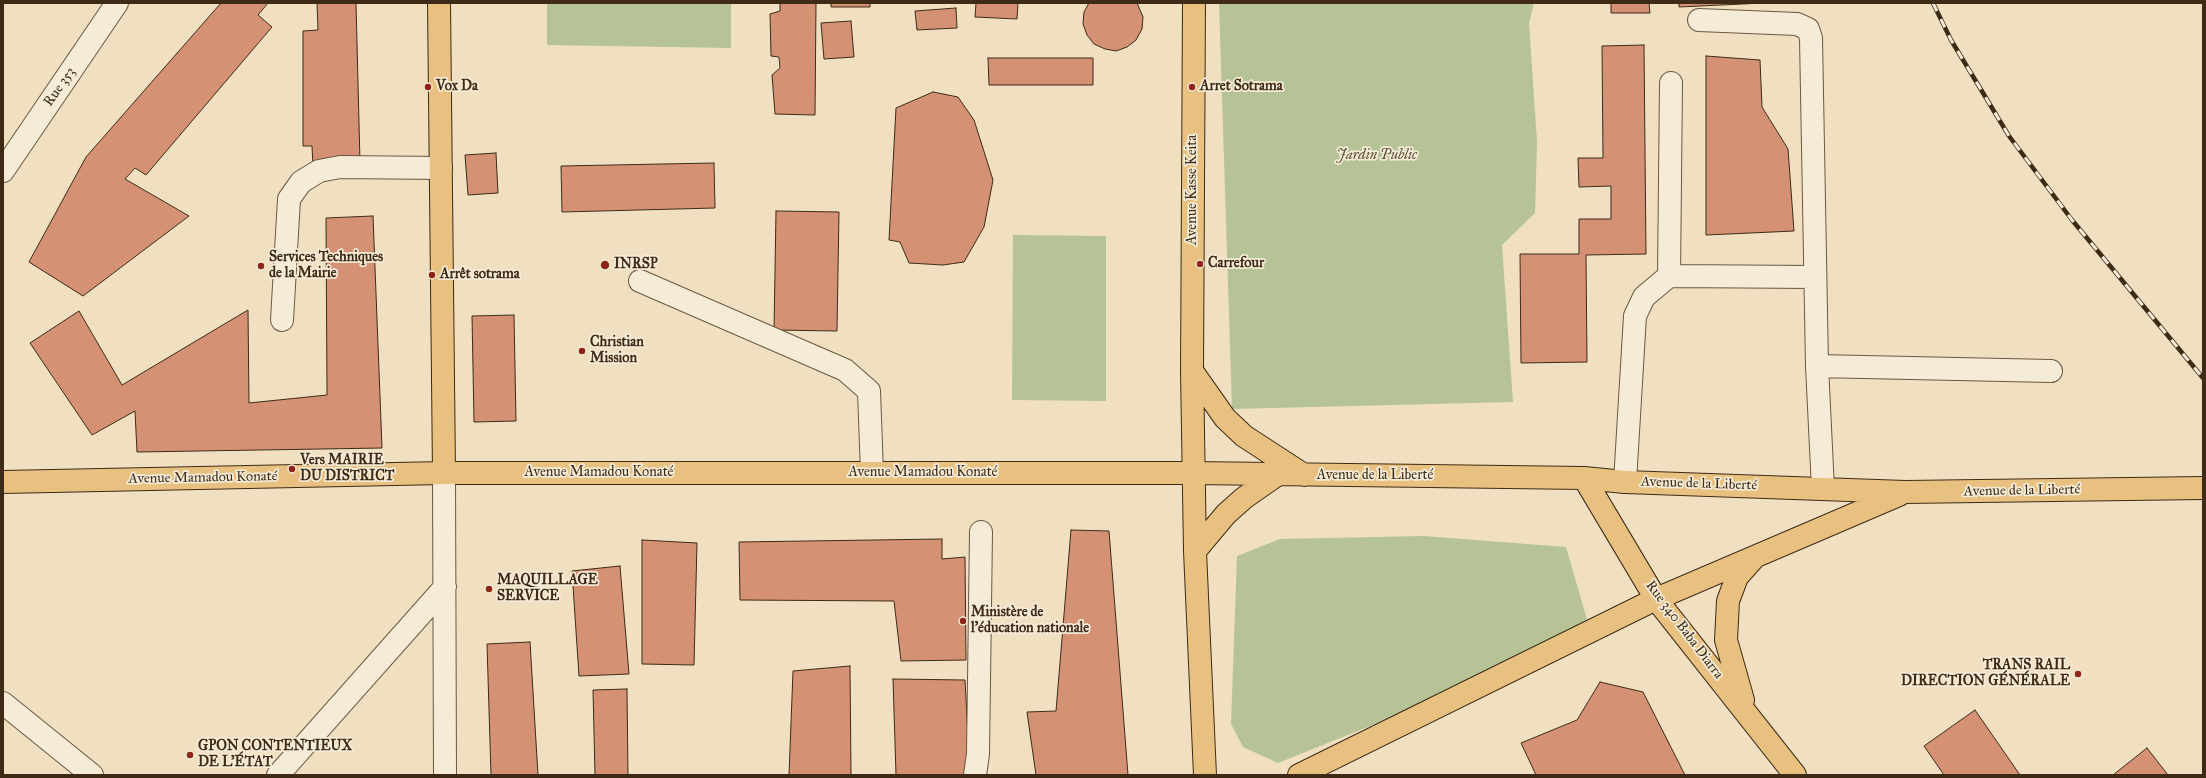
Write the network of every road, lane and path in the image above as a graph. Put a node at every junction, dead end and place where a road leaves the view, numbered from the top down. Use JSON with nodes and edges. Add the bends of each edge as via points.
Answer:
{"nodes":[{"id":1,"x":117,"y":3,"type":"edge"},
{"id":2,"x":439,"y":3,"type":"edge"},
{"id":3,"x":1194,"y":3,"type":"edge"},
{"id":4,"x":1699,"y":20,"type":"dead end"},
{"id":5,"x":1671,"y":83,"type":"dead end"},
{"id":6,"x":441,"y":168,"type":"junction"},
{"id":7,"x":3,"y":171,"type":"edge"},
{"id":8,"x":1668,"y":276,"type":"junction"},
{"id":9,"x":1815,"y":276,"type":"junction"},
{"id":10,"x":640,"y":281,"type":"dead end"},
{"id":11,"x":282,"y":320,"type":"dead end"},
{"id":12,"x":1816,"y":366,"type":"junction"},
{"id":13,"x":1192,"y":372,"type":"junction"},
{"id":14,"x":2051,"y":372,"type":"dead end"},
{"id":15,"x":444,"y":473,"type":"junction"},
{"id":16,"x":872,"y":473,"type":"junction"},
{"id":17,"x":1194,"y":473,"type":"junction"},
{"id":18,"x":1277,"y":475,"type":"junction"},
{"id":19,"x":1305,"y":476,"type":"junction"},
{"id":20,"x":1584,"y":478,"type":"junction"},
{"id":21,"x":3,"y":482,"type":"edge"},
{"id":22,"x":1625,"y":482,"type":"junction"},
{"id":23,"x":2203,"y":488,"type":"edge"},
{"id":24,"x":1824,"y":489,"type":"junction"},
{"id":25,"x":1905,"y":492,"type":"junction"},
{"id":26,"x":981,"y":532,"type":"dead end"},
{"id":27,"x":1195,"y":551,"type":"junction"},
{"id":28,"x":1757,"y":555,"type":"junction"},
{"id":29,"x":444,"y":587,"type":"junction"},
{"id":30,"x":1656,"y":599,"type":"junction"},
{"id":31,"x":3,"y":703,"type":"edge"},
{"id":32,"x":1748,"y":714,"type":"junction"},
{"id":33,"x":92,"y":775,"type":"edge"},
{"id":34,"x":278,"y":775,"type":"edge"},
{"id":35,"x":445,"y":775,"type":"edge"},
{"id":36,"x":975,"y":775,"type":"edge"},
{"id":37,"x":1205,"y":775,"type":"edge"},
{"id":38,"x":1299,"y":775,"type":"edge"},
{"id":39,"x":1795,"y":775,"type":"edge"}],
"edges":[{"from":1,"to":7,"type":"street","name":"Rue 353"},
{"from":2,"to":6,"type":"main road"},
{"from":3,"to":13,"type":"main road","name":"Avenue Kasse Keita"},
{"from":4,"to":9,"type":"street","via":[[1796,24],[1808,29],[1811,38]]},
{"from":5,"to":8,"type":"street"},
{"from":6,"to":11,"type":"street","via":[[340,167],[319,171],[301,182],[289,199]]},
{"from":6,"to":15,"type":"main road"},
{"from":8,"to":9,"type":"street"},
{"from":8,"to":22,"type":"street","via":[[1644,297],[1636,316]]},
{"from":9,"to":12,"type":"street"},
{"from":10,"to":16,"type":"street","via":[[844,370],[869,391]]},
{"from":12,"to":14,"type":"street"},
{"from":12,"to":24,"type":"street"},
{"from":13,"to":17,"type":"main road","name":"Avenue Kasse Keita"},
{"from":13,"to":19,"type":"main road","via":[[1225,418],[1244,436]]},
{"from":15,"to":16,"type":"main road","name":"Avenue Mamadou Konaté"},
{"from":15,"to":21,"type":"main road","name":"Avenue Mamadou Konaté"},
{"from":15,"to":29,"type":"street"},
{"from":16,"to":17,"type":"main road","name":"Avenue Mamadou Konaté"},
{"from":17,"to":18,"type":"main road","name":"Avenue de la Liberté"},
{"from":17,"to":27,"type":"main road","name":"Avenue Kasse Keita"},
{"from":18,"to":19,"type":"main road","name":"Avenue de la Liberté"},
{"from":18,"to":27,"type":"main road","via":[[1226,514]]},
{"from":19,"to":20,"type":"main road","name":"Avenue de la Liberté"},
{"from":20,"to":22,"type":"main road","name":"Avenue de la Liberté"},
{"from":20,"to":30,"type":"main road","name":"Rue 340 Baba Diarra"},
{"from":22,"to":24,"type":"main road","name":"Avenue de la Liberté"},
{"from":23,"to":25,"type":"main road","name":"Avenue de la Liberté"},
{"from":24,"to":25,"type":"main road","name":"Avenue de la Liberté"},
{"from":25,"to":28,"type":"main road"},
{"from":26,"to":36,"type":"street","via":[[978,754]]},
{"from":27,"to":37,"type":"main road","name":"Avenue Kasse Keita"},
{"from":28,"to":30,"type":"main road"},
{"from":28,"to":32,"type":"main road","via":[[1737,577],[1728,601],[1726,640]]},
{"from":29,"to":34,"type":"street"},
{"from":29,"to":35,"type":"street"},
{"from":30,"to":32,"type":"main road","name":"Rue 340 Baba Diarra"},
{"from":30,"to":38,"type":"main road"},
{"from":31,"to":33,"type":"street"},
{"from":32,"to":39,"type":"main road","name":"Rue 340 Baba Diarra"}]}
